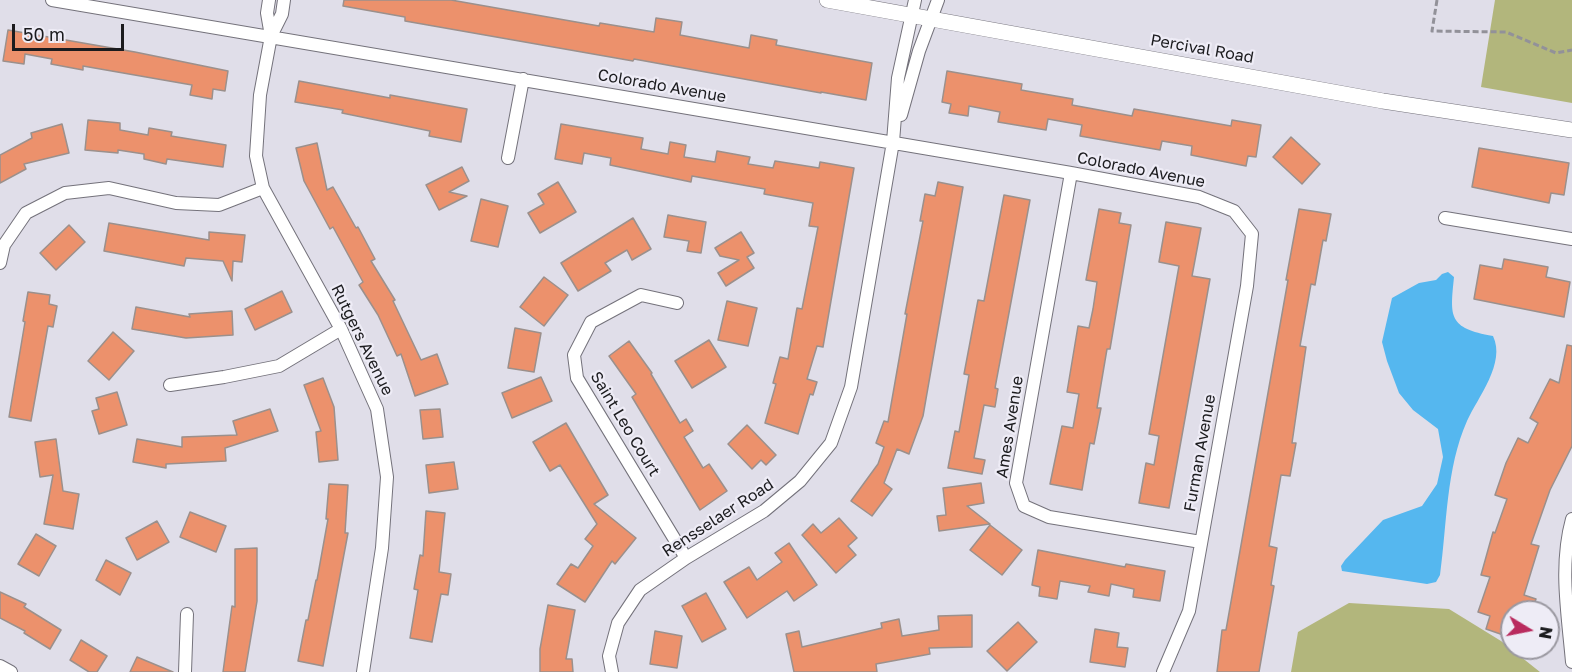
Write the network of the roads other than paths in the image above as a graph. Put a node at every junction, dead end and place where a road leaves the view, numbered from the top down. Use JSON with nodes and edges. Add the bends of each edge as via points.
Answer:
{"nodes":[{"id":1,"x":52,"y":0,"type":"edge"},
{"id":2,"x":269,"y":0,"type":"edge"},
{"id":3,"x":284,"y":0,"type":"edge"},
{"id":4,"x":827,"y":0,"type":"edge"},
{"id":5,"x":938,"y":0,"type":"edge"},
{"id":6,"x":913,"y":7,"type":"edge"},
{"id":7,"x":933,"y":18,"type":"junction"},
{"id":8,"x":271,"y":36,"type":"junction"},
{"id":9,"x":523,"y":79,"type":"junction"},
{"id":10,"x":1572,"y":130,"type":"edge"},
{"id":11,"x":893,"y":142,"type":"junction"},
{"id":12,"x":508,"y":158,"type":"dead end"},
{"id":13,"x":1071,"y":173,"type":"junction"},
{"id":14,"x":263,"y":188,"type":"junction"},
{"id":15,"x":1444,"y":218,"type":"dead end"},
{"id":16,"x":1252,"y":234,"type":"joint"},
{"id":17,"x":1572,"y":239,"type":"edge"},
{"id":18,"x":0,"y":263,"type":"edge"},
{"id":19,"x":677,"y":303,"type":"dead end"},
{"id":20,"x":341,"y":329,"type":"junction"},
{"id":21,"x":170,"y":385,"type":"dead end"},
{"id":22,"x":1572,"y":519,"type":"edge"},
{"id":23,"x":1201,"y":542,"type":"junction"},
{"id":24,"x":686,"y":558,"type":"junction"},
{"id":25,"x":188,"y":614,"type":"dead end"},
{"id":26,"x":1572,"y":662,"type":"edge"},
{"id":27,"x":0,"y":666,"type":"edge"},
{"id":28,"x":11,"y":672,"type":"edge"},
{"id":29,"x":185,"y":672,"type":"edge"},
{"id":30,"x":363,"y":672,"type":"edge"},
{"id":31,"x":612,"y":672,"type":"edge"},
{"id":32,"x":1163,"y":672,"type":"edge"}],
"edges":[{"from":1,"to":8,"type":"street","name":"Colorado Avenue"},
{"from":2,"to":8,"type":"street","name":"Rutgers Avenue"},
{"from":3,"to":8,"type":"street","name":"Rutgers Avenue"},
{"from":4,"to":6,"type":"street","name":"Percival Road"},
{"from":5,"to":7,"type":"street","name":"Rensselaer Road"},
{"from":6,"to":7,"type":"street","name":"Percival Road"},
{"from":6,"to":11,"type":"street","name":"Rensselaer Road","via":[[898,78]]},
{"from":7,"to":10,"type":"street","name":"Percival Road","via":[[1383,101]]},
{"from":7,"to":11,"type":"street","name":"Rensselaer Road","via":[[919,51]]},
{"from":8,"to":9,"type":"street","name":"Colorado Avenue"},
{"from":8,"to":14,"type":"street","name":"Rutgers Avenue","via":[[260,95],[256,156]]},
{"from":9,"to":11,"type":"street","name":"Colorado Avenue"},
{"from":9,"to":12,"type":"street"},
{"from":11,"to":13,"type":"street","name":"Colorado Avenue"},
{"from":11,"to":24,"type":"street","name":"Rensselaer Road","via":[[851,387],[831,444],[800,481],[764,511]]},
{"from":13,"to":16,"type":"street","name":"Colorado Avenue","via":[[1199,196],[1234,211]]},
{"from":13,"to":23,"type":"street","name":"Ames Avenue","via":[[1016,483],[1024,506],[1049,517]]},
{"from":14,"to":18,"type":"street","via":[[219,205],[176,203],[109,188],[65,193],[26,213],[4,245]]},
{"from":14,"to":20,"type":"street","name":"Rutgers Avenue"},
{"from":15,"to":17,"type":"street"},
{"from":16,"to":23,"type":"street","name":"Furman Avenue","via":[[1247,286]]},
{"from":19,"to":24,"type":"street","name":"Saint Leo Court","via":[[641,295],[591,322],[574,355],[577,378]]},
{"from":20,"to":21,"type":"street","via":[[279,366]]},
{"from":20,"to":30,"type":"street","name":"Rutgers Avenue","via":[[377,409],[387,477],[382,548]]},
{"from":22,"to":26,"type":"street","via":[[1564,570]]},
{"from":23,"to":32,"type":"street","name":"Furman Avenue","via":[[1189,611]]},
{"from":24,"to":31,"type":"street","name":"Rensselaer Road","via":[[640,590],[618,622],[609,656]]},
{"from":25,"to":29,"type":"street"},
{"from":27,"to":28,"type":"street"}]}
